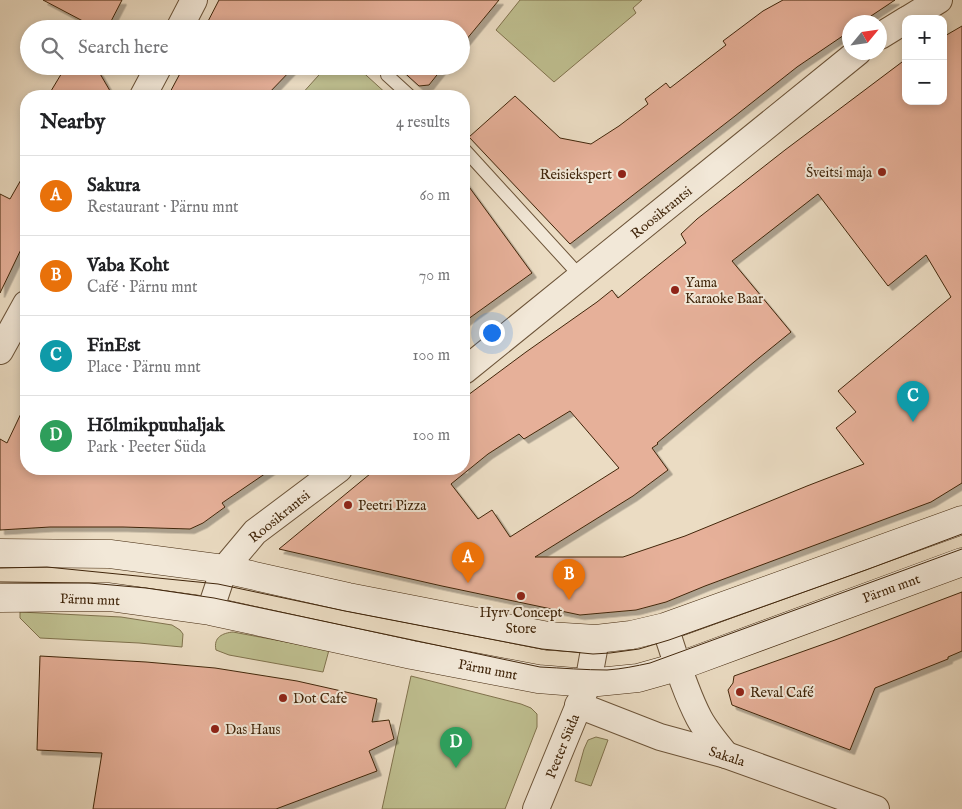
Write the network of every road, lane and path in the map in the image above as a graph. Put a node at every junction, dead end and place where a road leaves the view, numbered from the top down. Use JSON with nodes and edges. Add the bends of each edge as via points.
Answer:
{"nodes":[{"id":1,"x":194,"y":0,"type":"edge"},
{"id":2,"x":919,"y":10,"type":"edge"},
{"id":3,"x":184,"y":20,"type":"edge"},
{"id":4,"x":887,"y":31,"type":"edge"},
{"id":5,"x":848,"y":60,"type":"edge"},
{"id":6,"x":154,"y":75,"type":"edge"},
{"id":7,"x":387,"y":75,"type":"dead end"},
{"id":8,"x":146,"y":90,"type":"edge"},
{"id":9,"x":403,"y":90,"type":"edge"},
{"id":10,"x":470,"y":156,"type":"edge"},
{"id":11,"x":581,"y":277,"type":"junction"},
{"id":12,"x":20,"y":315,"type":"edge"},
{"id":13,"x":0,"y":351,"type":"edge"},
{"id":14,"x":470,"y":366,"type":"edge"},
{"id":15,"x":331,"y":475,"type":"edge"},
{"id":16,"x":962,"y":520,"type":"edge"},
{"id":17,"x":0,"y":554,"type":"edge"},
{"id":18,"x":962,"y":562,"type":"edge"},
{"id":19,"x":224,"y":569,"type":"junction"},
{"id":20,"x":0,"y":598,"type":"edge"},
{"id":21,"x":210,"y":612,"type":"junction"},
{"id":22,"x":665,"y":627,"type":"junction"},
{"id":23,"x":596,"y":640,"type":"junction"},
{"id":24,"x":677,"y":667,"type":"junction"},
{"id":25,"x":583,"y":694,"type":"junction"},
{"id":26,"x":726,"y":755,"type":"junction"},
{"id":27,"x":536,"y":809,"type":"edge"},
{"id":28,"x":876,"y":809,"type":"edge"}],
"edges":[{"from":1,"to":3,"type":"street"},
{"from":2,"to":4,"type":"street"},
{"from":5,"to":11,"type":"street","name":"Roosikrantsi"},
{"from":6,"to":8,"type":"street"},
{"from":7,"to":9,"type":"lane"},
{"from":10,"to":11,"type":"lane"},
{"from":11,"to":14,"type":"street","name":"Roosikrantsi"},
{"from":12,"to":13,"type":"street"},
{"from":15,"to":19,"type":"street","name":"Roosikrantsi","via":[[255,532]]},
{"from":16,"to":22,"type":"main road"},
{"from":17,"to":19,"type":"main road","via":[[110,554]]},
{"from":18,"to":24,"type":"main road","name":"Pärnu mnt"},
{"from":19,"to":21,"type":"street"},
{"from":19,"to":23,"type":"main road","via":[[548,636]]},
{"from":20,"to":21,"type":"main road","name":"Pärnu mnt","via":[[109,597]]},
{"from":21,"to":25,"type":"main road","name":"Pärnu mnt","via":[[538,679]]},
{"from":22,"to":23,"type":"main road","via":[[631,636]]},
{"from":22,"to":24,"type":"street"},
{"from":23,"to":25,"type":"street","name":"Peeter Süda"},
{"from":24,"to":25,"type":"main road","name":"Pärnu mnt"},
{"from":24,"to":26,"type":"street","via":[[698,717]]},
{"from":25,"to":26,"type":"street","name":"Sakala","via":[[660,737]]},
{"from":25,"to":27,"type":"street","name":"Peeter Süda"},
{"from":26,"to":28,"type":"street","name":"Sakala"}]}
